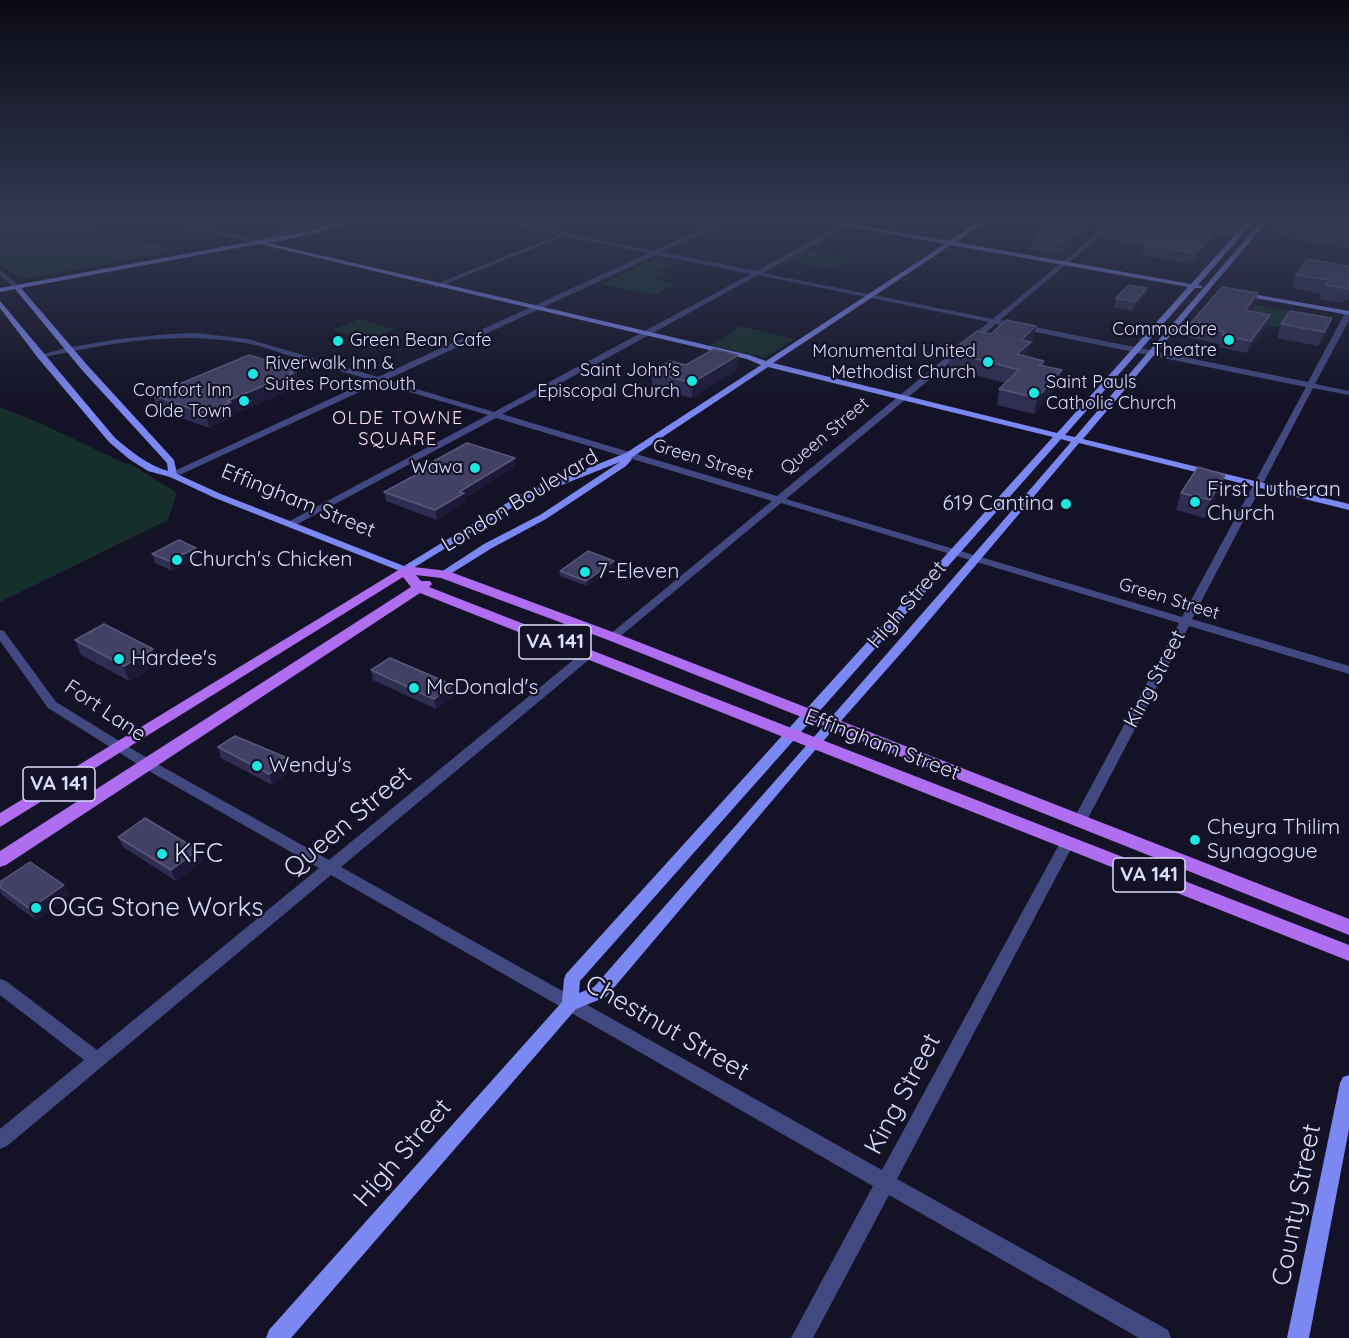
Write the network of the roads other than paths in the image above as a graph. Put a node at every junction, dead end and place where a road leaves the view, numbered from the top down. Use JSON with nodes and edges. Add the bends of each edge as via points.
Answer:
{"nodes":[{"id":1,"x":11,"y":281,"type":"edge"},
{"id":2,"x":47,"y":281,"type":"edge"},
{"id":3,"x":417,"y":281,"type":"edge"},
{"id":4,"x":447,"y":281,"type":"edge"},
{"id":5,"x":593,"y":281,"type":"edge"},
{"id":6,"x":742,"y":281,"type":"edge"},
{"id":7,"x":793,"y":281,"type":"edge"},
{"id":8,"x":892,"y":281,"type":"edge"},
{"id":9,"x":1043,"y":281,"type":"edge"},
{"id":10,"x":1168,"y":281,"type":"edge"},
{"id":11,"x":1198,"y":281,"type":"edge"},
{"id":12,"x":1218,"y":281,"type":"edge"},
{"id":13,"x":436,"y":286,"type":"junction"},
{"id":14,"x":1194,"y":286,"type":"junction"},
{"id":15,"x":17,"y":287,"type":"junction"},
{"id":16,"x":1212,"y":289,"type":"junction"},
{"id":17,"x":0,"y":290,"type":"edge"},
{"id":18,"x":1228,"y":292,"type":"edge"},
{"id":19,"x":869,"y":297,"type":"junction"},
{"id":20,"x":0,"y":303,"type":"edge"},
{"id":21,"x":540,"y":306,"type":"junction"},
{"id":22,"x":527,"y":312,"type":"junction"},
{"id":23,"x":1349,"y":313,"type":"edge"},
{"id":24,"x":994,"y":322,"type":"junction"},
{"id":25,"x":647,"y":333,"type":"junction"},
{"id":26,"x":637,"y":338,"type":"junction"},
{"id":27,"x":70,"y":349,"type":"junction"},
{"id":28,"x":1136,"y":351,"type":"junction"},
{"id":29,"x":1150,"y":354,"type":"junction"},
{"id":30,"x":41,"y":356,"type":"junction"},
{"id":31,"x":766,"y":364,"type":"junction"},
{"id":32,"x":379,"y":380,"type":"junction"},
{"id":33,"x":1311,"y":386,"type":"junction"},
{"id":34,"x":1349,"y":393,"type":"edge"},
{"id":35,"x":903,"y":398,"type":"junction"},
{"id":36,"x":495,"y":415,"type":"junction"},
{"id":37,"x":1060,"y":436,"type":"junction"},
{"id":38,"x":1077,"y":440,"type":"junction"},
{"id":39,"x":629,"y":455,"type":"junction"},
{"id":40,"x":173,"y":475,"type":"junction"},
{"id":41,"x":1258,"y":485,"type":"junction"},
{"id":42,"x":779,"y":500,"type":"junction"},
{"id":43,"x":1349,"y":507,"type":"edge"},
{"id":44,"x":292,"y":524,"type":"junction"},
{"id":45,"x":954,"y":552,"type":"junction"},
{"id":46,"x":976,"y":559,"type":"junction"},
{"id":47,"x":405,"y":570,"type":"junction"},
{"id":48,"x":443,"y":573,"type":"junction"},
{"id":49,"x":419,"y":588,"type":"junction"},
{"id":50,"x":1185,"y":621,"type":"junction"},
{"id":51,"x":0,"y":633,"type":"edge"},
{"id":52,"x":613,"y":637,"type":"junction"},
{"id":53,"x":587,"y":655,"type":"junction"},
{"id":54,"x":1349,"y":670,"type":"edge"},
{"id":55,"x":809,"y":714,"type":"junction"},
{"id":56,"x":833,"y":724,"type":"junction"},
{"id":57,"x":790,"y":735,"type":"junction"},
{"id":58,"x":814,"y":744,"type":"junction"},
{"id":59,"x":118,"y":747,"type":"junction"},
{"id":60,"x":147,"y":764,"type":"junction"},
{"id":61,"x":0,"y":821,"type":"edge"},
{"id":62,"x":1079,"y":822,"type":"junction"},
{"id":63,"x":1068,"y":843,"type":"junction"},
{"id":64,"x":0,"y":860,"type":"edge"},
{"id":65,"x":329,"y":868,"type":"junction"},
{"id":66,"x":1349,"y":927,"type":"edge"},
{"id":67,"x":1349,"y":953,"type":"edge"},
{"id":68,"x":0,"y":986,"type":"edge"},
{"id":69,"x":570,"y":1004,"type":"junction"},
{"id":70,"x":97,"y":1060,"type":"junction"},
{"id":71,"x":1349,"y":1083,"type":"edge"},
{"id":72,"x":0,"y":1140,"type":"edge"},
{"id":73,"x":886,"y":1183,"type":"junction"},
{"id":74,"x":277,"y":1338,"type":"edge"},
{"id":75,"x":802,"y":1338,"type":"edge"},
{"id":76,"x":1160,"y":1338,"type":"edge"},
{"id":77,"x":1298,"y":1338,"type":"edge"}],
"edges":[{"from":1,"to":15,"type":"street"},
{"from":2,"to":15,"type":"main road"},
{"from":3,"to":13,"type":"main road"},
{"from":4,"to":13,"type":"street"},
{"from":5,"to":21,"type":"street"},
{"from":6,"to":25,"type":"street"},
{"from":7,"to":19,"type":"street"},
{"from":8,"to":19,"type":"main road"},
{"from":9,"to":24,"type":"street","name":"Queen Street"},
{"from":10,"to":14,"type":"main road"},
{"from":11,"to":14,"type":"main road","name":"High Street"},
{"from":12,"to":16,"type":"main road","name":"High Street"},
{"from":13,"to":21,"type":"main road","via":[[452,286]]},
{"from":13,"to":22,"type":"main road"},
{"from":14,"to":16,"type":"main road"},
{"from":14,"to":28,"type":"main road","name":"High Street"},
{"from":15,"to":17,"type":"main road"},
{"from":15,"to":27,"type":"main road"},
{"from":16,"to":29,"type":"main road","name":"High Street"},
{"from":18,"to":23,"type":"main road"},
{"from":19,"to":24,"type":"street"},
{"from":19,"to":31,"type":"main road"},
{"from":20,"to":30,"type":"main road","name":"Effingham Street"},
{"from":21,"to":22,"type":"street"},
{"from":21,"to":25,"type":"main road"},
{"from":22,"to":26,"type":"main road"},
{"from":22,"to":32,"type":"street"},
{"from":23,"to":33,"type":"street","name":"King Street"},
{"from":24,"to":28,"type":"street"},
{"from":24,"to":35,"type":"street","name":"Queen Street"},
{"from":25,"to":26,"type":"street"},
{"from":25,"to":31,"type":"main road"},
{"from":26,"to":31,"type":"main road","via":[[739,363]]},
{"from":26,"to":36,"type":"street"},
{"from":27,"to":30,"type":"street","name":"Green Street"},
{"from":27,"to":32,"type":"street","name":"Green Street","via":[[157,337],[212,336],[248,341]]},
{"from":27,"to":40,"type":"main road","via":[[171,462]]},
{"from":28,"to":29,"type":"street"},
{"from":28,"to":37,"type":"main road","name":"High Street"},
{"from":29,"to":33,"type":"street"},
{"from":29,"to":38,"type":"main road","name":"High Street"},
{"from":30,"to":40,"type":"main road","name":"Effingham Street","via":[[112,440],[151,470]]},
{"from":31,"to":35,"type":"main road"},
{"from":31,"to":39,"type":"main road"},
{"from":32,"to":36,"type":"street","name":"Green Street"},
{"from":32,"to":40,"type":"street"},
{"from":33,"to":34,"type":"street"},
{"from":33,"to":41,"type":"street","name":"King Street"},
{"from":35,"to":37,"type":"main road"},
{"from":35,"to":42,"type":"street","name":"Queen Street"},
{"from":36,"to":39,"type":"street","name":"Green Street"},
{"from":36,"to":44,"type":"street"},
{"from":37,"to":38,"type":"main road"},
{"from":37,"to":45,"type":"main road","name":"High Street"},
{"from":38,"to":41,"type":"main road"},
{"from":38,"to":46,"type":"main road","name":"High Street"},
{"from":39,"to":42,"type":"street","name":"Green Street"},
{"from":39,"to":47,"type":"main road","name":"London Boulevard","via":[[524,496]]},
{"from":39,"to":48,"type":"main road","name":"London Boulevard","via":[[623,464],[550,513]]},
{"from":40,"to":44,"type":"main road","name":"Effingham Street"},
{"from":41,"to":43,"type":"main road"},
{"from":41,"to":50,"type":"street","name":"King Street"},
{"from":42,"to":45,"type":"street","name":"Green Street"},
{"from":42,"to":52,"type":"street","name":"Queen Street"},
{"from":44,"to":47,"type":"main road","name":"Effingham Street"},
{"from":45,"to":46,"type":"street","name":"Green Street"},
{"from":45,"to":55,"type":"main road","name":"High Street"},
{"from":46,"to":50,"type":"street","name":"Green Street"},
{"from":46,"to":56,"type":"main road","name":"High Street"},
{"from":47,"to":48,"type":"main road","name":"Effingham Street","number":"VA 141"},
{"from":47,"to":49,"type":"main road","name":"Effingham Street"},
{"from":47,"to":59,"type":"main road","name":"London Boulevard","number":"VA 141"},
{"from":48,"to":49,"type":"main road","name":"London Boulevard"},
{"from":48,"to":52,"type":"main road","name":"Effingham Street","number":"VA 141"},
{"from":49,"to":53,"type":"main road","name":"Effingham Street","number":"VA 141"},
{"from":49,"to":60,"type":"main road","name":"London Boulevard","number":"VA 141"},
{"from":50,"to":54,"type":"street","name":"Green Street"},
{"from":50,"to":62,"type":"street","name":"King Street"},
{"from":51,"to":59,"type":"street","name":"Fort Lane","via":[[52,705]]},
{"from":52,"to":55,"type":"main road","name":"Effingham Street","number":"VA 141"},
{"from":53,"to":57,"type":"main road","name":"Effingham Street","number":"VA 141"},
{"from":53,"to":65,"type":"street","name":"Queen Street"},
{"from":55,"to":56,"type":"main road","name":"Effingham Street","number":"VA 141"},
{"from":55,"to":57,"type":"main road","name":"High Street"},
{"from":56,"to":58,"type":"main road","name":"High Street"},
{"from":56,"to":62,"type":"main road","name":"Effingham Street","number":"VA 141"},
{"from":57,"to":58,"type":"main road","name":"Effingham Street","number":"VA 141"},
{"from":57,"to":69,"type":"main road","name":"High Street","via":[[572,979]]},
{"from":58,"to":63,"type":"main road","name":"Effingham Street","number":"VA 141"},
{"from":58,"to":69,"type":"main road","name":"High Street","via":[[598,994]]},
{"from":59,"to":60,"type":"street","name":"Fort Lane"},
{"from":59,"to":61,"type":"main road","name":"London Boulevard","number":"VA 141"},
{"from":60,"to":64,"type":"main road","name":"London Boulevard","number":"VA 141"},
{"from":60,"to":65,"type":"street","name":"Chestnut Street"},
{"from":62,"to":66,"type":"main road","name":"Effingham Street","number":"VA 141"},
{"from":63,"to":67,"type":"main road","name":"Effingham Street","number":"VA 141"},
{"from":63,"to":73,"type":"street","name":"King Street"},
{"from":65,"to":69,"type":"street","name":"Chestnut Street"},
{"from":65,"to":70,"type":"street","name":"Queen Street"},
{"from":68,"to":70,"type":"street"},
{"from":69,"to":73,"type":"street","name":"Chestnut Street"},
{"from":69,"to":74,"type":"main road","name":"High Street"},
{"from":70,"to":72,"type":"street","name":"Queen Street"},
{"from":71,"to":77,"type":"main road","name":"County Street"},
{"from":73,"to":75,"type":"street","name":"King Street"},
{"from":73,"to":76,"type":"street","name":"Chestnut Street"}]}
